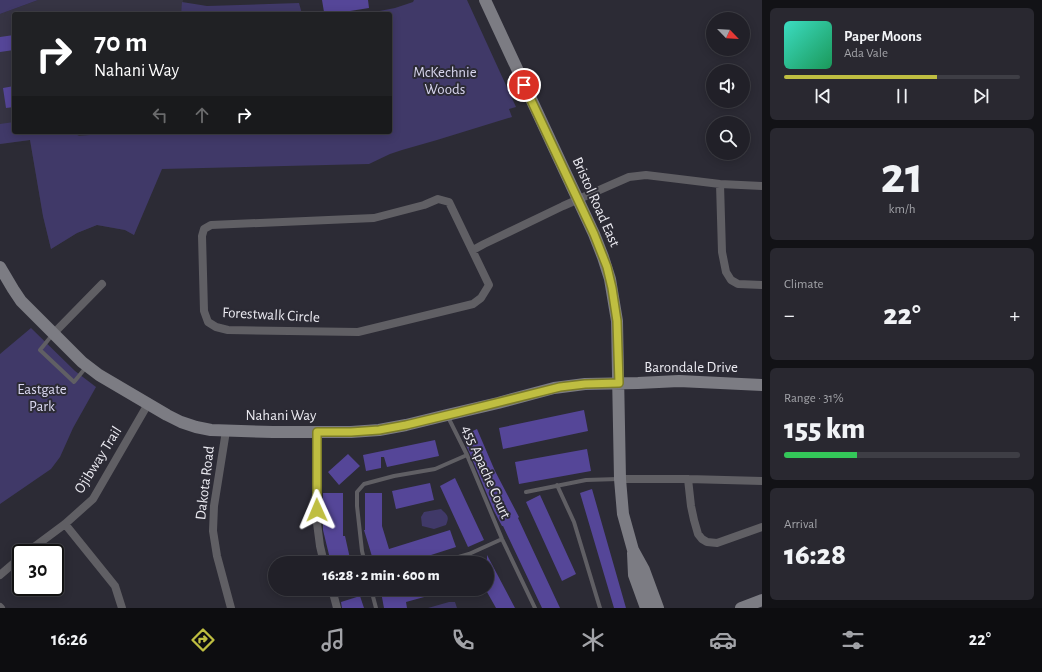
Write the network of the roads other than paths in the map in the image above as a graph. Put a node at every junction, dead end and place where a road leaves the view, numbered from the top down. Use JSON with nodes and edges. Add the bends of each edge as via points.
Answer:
{"nodes":[{"id":1,"x":485,"y":0,"type":"edge"},
{"id":2,"x":720,"y":184,"type":"junction"},
{"id":3,"x":762,"y":186,"type":"edge"},
{"id":4,"x":578,"y":199,"type":"junction"},
{"id":5,"x":473,"y":250,"type":"junction"},
{"id":6,"x":0,"y":267,"type":"edge"},
{"id":7,"x":102,"y":284,"type":"dead end"},
{"id":8,"x":762,"y":285,"type":"edge"},
{"id":9,"x":54,"y":333,"type":"junction"},
{"id":10,"x":87,"y":366,"type":"junction"},
{"id":11,"x":619,"y":383,"type":"junction"},
{"id":12,"x":762,"y":385,"type":"edge"},
{"id":13,"x":148,"y":404,"type":"junction"},
{"id":14,"x":447,"y":415,"type":"junction"},
{"id":15,"x":226,"y":431,"type":"junction"},
{"id":16,"x":317,"y":432,"type":"junction"},
{"id":17,"x":467,"y":455,"type":"junction"},
{"id":18,"x":620,"y":479,"type":"junction"},
{"id":19,"x":688,"y":479,"type":"junction"},
{"id":20,"x":762,"y":481,"type":"edge"},
{"id":21,"x":557,"y":485,"type":"junction"},
{"id":22,"x":526,"y":492,"type":"dead end"},
{"id":23,"x":65,"y":524,"type":"junction"},
{"id":24,"x":762,"y":527,"type":"edge"},
{"id":25,"x":502,"y":539,"type":"junction"},
{"id":26,"x":38,"y":544,"type":"edge"},
{"id":27,"x":633,"y":550,"type":"junction"},
{"id":28,"x":322,"y":556,"type":"edge"},
{"id":29,"x":363,"y":556,"type":"edge"},
{"id":30,"x":462,"y":556,"type":"edge"},
{"id":31,"x":12,"y":565,"type":"edge"},
{"id":32,"x":0,"y":575,"type":"edge"},
{"id":33,"x":334,"y":596,"type":"edge"},
{"id":34,"x":372,"y":596,"type":"edge"},
{"id":35,"x":762,"y":600,"type":"edge"},
{"id":36,"x":122,"y":608,"type":"edge"},
{"id":37,"x":231,"y":608,"type":"edge"},
{"id":38,"x":337,"y":608,"type":"edge"},
{"id":39,"x":376,"y":608,"type":"edge"},
{"id":40,"x":535,"y":608,"type":"edge"},
{"id":41,"x":600,"y":608,"type":"edge"},
{"id":42,"x":646,"y":608,"type":"edge"},
{"id":43,"x":658,"y":608,"type":"edge"},
{"id":44,"x":741,"y":608,"type":"edge"}],
"edges":[{"from":1,"to":4,"type":"street","name":"Bristol Road East"},
{"from":2,"to":3,"type":"street"},
{"from":2,"to":4,"type":"street","via":[[646,175],[629,177]]},
{"from":2,"to":8,"type":"street","via":[[722,252],[726,272],[731,280],[738,284]]},
{"from":4,"to":5,"type":"street"},
{"from":4,"to":11,"type":"street","name":"Bristol Road East","via":[[598,242],[610,278],[617,321]]},
{"from":5,"to":5,"type":"street","name":"Forestwalk Circle","via":[[449,202],[438,199],[374,218],[211,225],[204,229],[202,236],[204,311],[208,322],[228,330],[358,332],[473,304],[481,298],[489,285]]},
{"from":6,"to":9,"type":"street","name":"Nahani Way","via":[[22,301]]},
{"from":7,"to":9,"type":"street"},
{"from":9,"to":10,"type":"street","name":"Nahani Way"},
{"from":9,"to":10,"type":"lane","via":[[40,350],[74,382]]},
{"from":10,"to":13,"type":"street","name":"Nahani Way"},
{"from":11,"to":12,"type":"street","name":"Barondale Drive","via":[[679,381]]},
{"from":11,"to":14,"type":"street","name":"Nahani Way","via":[[560,387]]},
{"from":11,"to":18,"type":"street","name":"Bristol Road East"},
{"from":13,"to":15,"type":"street","name":"Nahani Way","via":[[181,422]]},
{"from":13,"to":23,"type":"street","name":"Ojibway Trail","via":[[93,499]]},
{"from":14,"to":16,"type":"street","name":"Nahani Way","via":[[379,430]]},
{"from":14,"to":17,"type":"lane","name":"455 Apache Court"},
{"from":15,"to":16,"type":"street","name":"Nahani Way"},
{"from":15,"to":37,"type":"street","name":"Dakota Road","via":[[214,506],[213,530]]},
{"from":16,"to":28,"type":"street","via":[[318,523]]},
{"from":17,"to":25,"type":"lane","name":"455 Apache Court"},
{"from":17,"to":29,"type":"lane","via":[[435,469],[364,484],[357,492]]},
{"from":18,"to":19,"type":"street"},
{"from":18,"to":21,"type":"lane","via":[[586,480]]},
{"from":18,"to":27,"type":"street","name":"Bristol Road East","via":[[623,514]]},
{"from":19,"to":20,"type":"street"},
{"from":19,"to":24,"type":"street","via":[[691,506],[698,534],[702,539],[713,544]]},
{"from":21,"to":22,"type":"lane"},
{"from":21,"to":41,"type":"lane","via":[[574,522]]},
{"from":23,"to":26,"type":"street","name":"Ojibway Trail"},
{"from":23,"to":36,"type":"street","via":[[115,586]]},
{"from":25,"to":30,"type":"lane","name":"455 Apache Court"},
{"from":25,"to":40,"type":"lane","name":"455 Apache Court"},
{"from":27,"to":42,"type":"street","name":"Bristol Road East","via":[[634,575]]},
{"from":27,"to":43,"type":"street","name":"Bristol Road East","via":[[644,570]]},
{"from":31,"to":32,"type":"street"},
{"from":33,"to":38,"type":"street"},
{"from":34,"to":39,"type":"lane"},
{"from":35,"to":44,"type":"street"}]}
